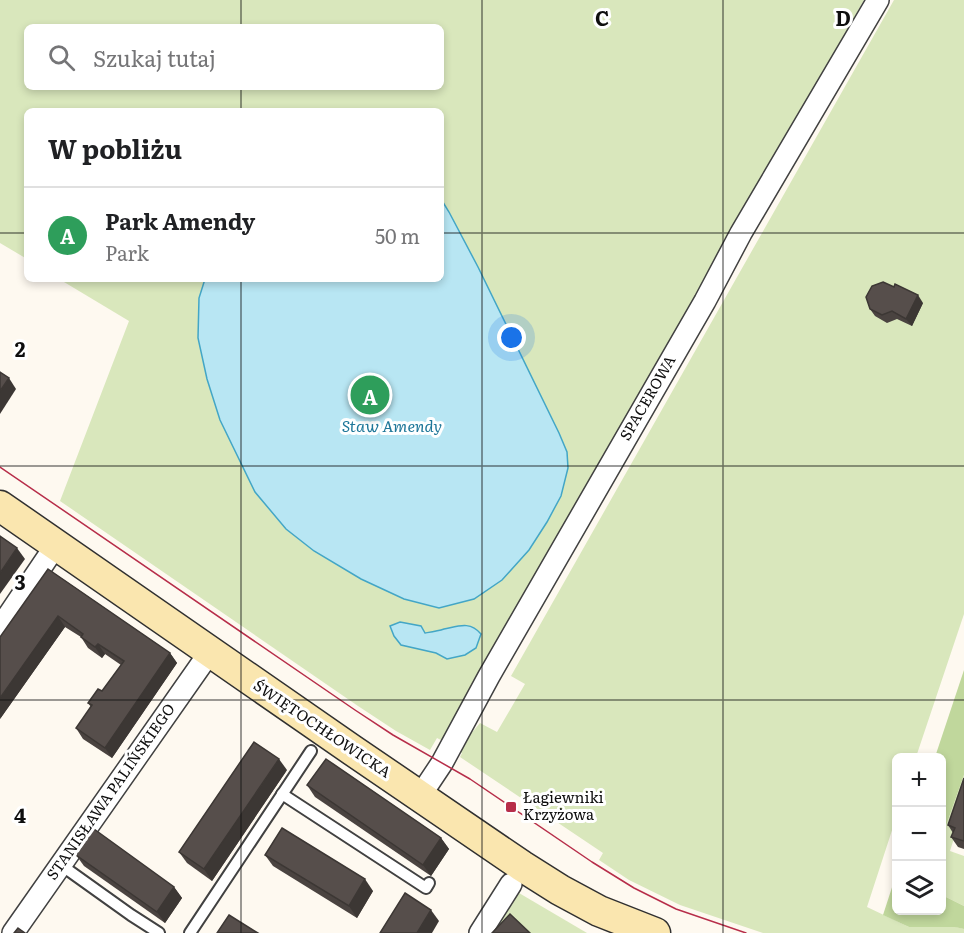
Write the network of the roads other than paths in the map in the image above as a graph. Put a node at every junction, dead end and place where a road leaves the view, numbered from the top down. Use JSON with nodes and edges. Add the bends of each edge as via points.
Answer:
{"nodes":[{"id":1,"x":878,"y":0,"type":"edge"},
{"id":2,"x":0,"y":506,"type":"edge"},
{"id":3,"x":56,"y":545,"type":"junction"},
{"id":4,"x":0,"y":628,"type":"edge"},
{"id":5,"x":210,"y":652,"type":"junction"},
{"id":6,"x":311,"y":751,"type":"dead end"},
{"id":7,"x":282,"y":794,"type":"junction"},
{"id":8,"x":420,"y":796,"type":"junction"},
{"id":9,"x":61,"y":865,"type":"junction"},
{"id":10,"x":429,"y":883,"type":"dead end"},
{"id":11,"x":511,"y":884,"type":"dead end"},
{"id":12,"x":13,"y":933,"type":"edge"},
{"id":13,"x":159,"y":933,"type":"edge"},
{"id":14,"x":190,"y":933,"type":"edge"},
{"id":15,"x":480,"y":933,"type":"edge"},
{"id":16,"x":655,"y":933,"type":"edge"}],
"edges":[{"from":1,"to":8,"type":"street","name":"SPACEROWA"},
{"from":2,"to":3,"type":"main road","name":"ŚWIĘTOCHŁOWICKA"},
{"from":3,"to":4,"type":"street"},
{"from":3,"to":5,"type":"main road","name":"ŚWIĘTOCHŁOWICKA"},
{"from":5,"to":8,"type":"main road","name":"ŚWIĘTOCHŁOWICKA"},
{"from":5,"to":9,"type":"street","name":"STANISŁAWA PALIŃSKIEGO"},
{"from":6,"to":7,"type":"lane"},
{"from":7,"to":10,"type":"lane","via":[[426,888]]},
{"from":7,"to":14,"type":"lane"},
{"from":8,"to":16,"type":"main road","name":"ŚWIĘTOCHŁOWICKA","via":[[560,890],[599,911]]},
{"from":9,"to":12,"type":"street","name":"STANISŁAWA PALIŃSKIEGO"},
{"from":9,"to":13,"type":"lane"},
{"from":11,"to":15,"type":"street"}]}
